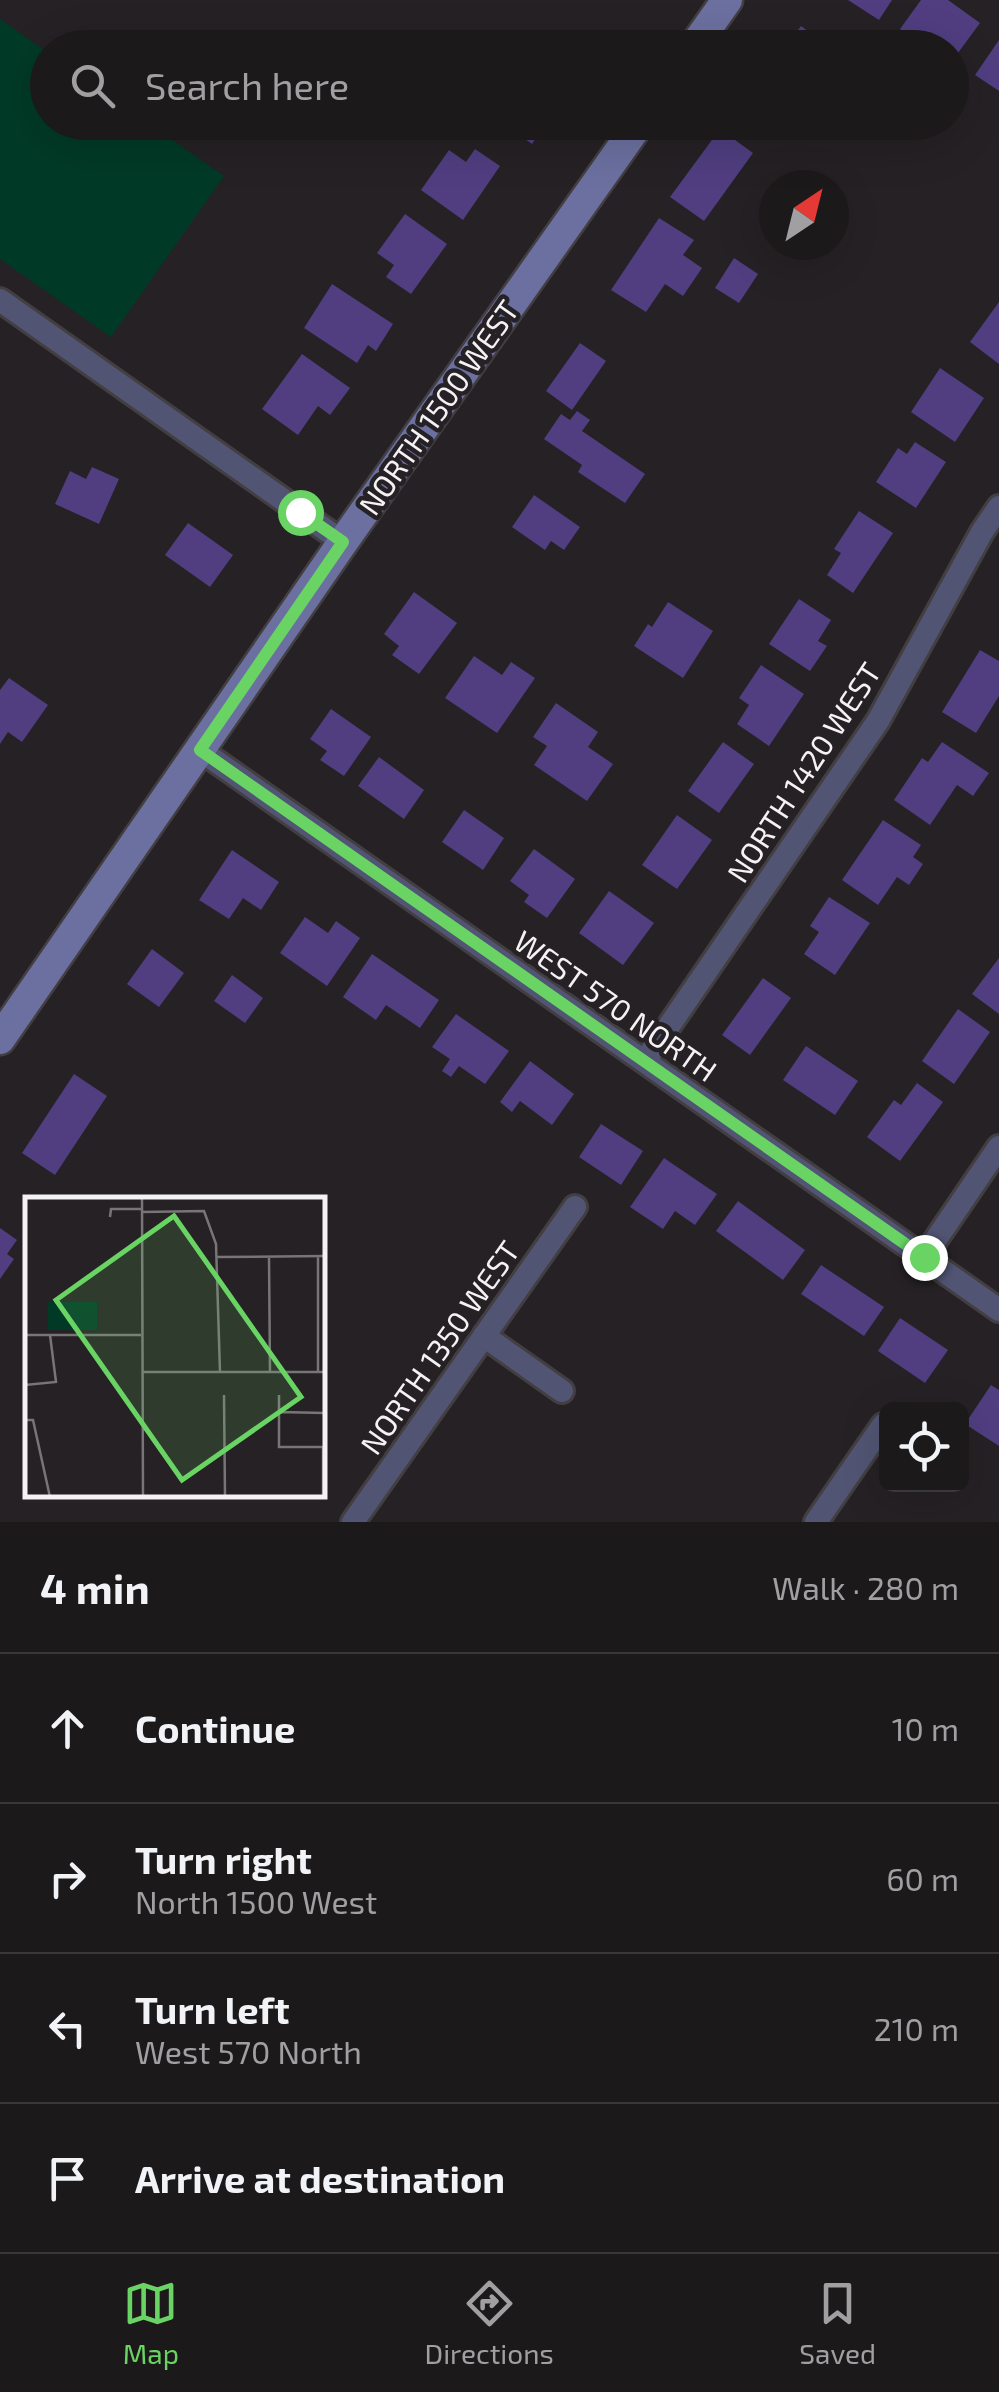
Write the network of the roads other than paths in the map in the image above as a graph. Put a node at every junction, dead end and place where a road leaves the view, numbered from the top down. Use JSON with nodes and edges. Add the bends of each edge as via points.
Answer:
{"nodes":[{"id":1,"x":727,"y":0,"type":"edge"},
{"id":2,"x":706,"y":30,"type":"edge"},
{"id":3,"x":627,"y":140,"type":"edge"},
{"id":4,"x":0,"y":300,"type":"edge"},
{"id":5,"x":999,"y":507,"type":"edge"},
{"id":6,"x":343,"y":542,"type":"junction"},
{"id":7,"x":200,"y":750,"type":"junction"},
{"id":8,"x":0,"y":1039,"type":"edge"},
{"id":9,"x":645,"y":1062,"type":"junction"},
{"id":10,"x":999,"y":1147,"type":"edge"},
{"id":11,"x":575,"y":1207,"type":"dead end"},
{"id":12,"x":924,"y":1257,"type":"junction"},
{"id":13,"x":999,"y":1310,"type":"edge"},
{"id":14,"x":484,"y":1336,"type":"junction"},
{"id":15,"x":562,"y":1390,"type":"dead end"},
{"id":16,"x":879,"y":1433,"type":"edge"},
{"id":17,"x":353,"y":1522,"type":"edge"},
{"id":18,"x":816,"y":1522,"type":"edge"}],
"edges":[{"from":1,"to":2,"type":"street"},
{"from":3,"to":6,"type":"street","name":"NORTH 1500 WEST"},
{"from":4,"to":6,"type":"street"},
{"from":5,"to":9,"type":"street","name":"NORTH 1420 WEST","via":[[878,721]]},
{"from":6,"to":7,"type":"street","name":"NORTH 1500 WEST"},
{"from":7,"to":8,"type":"street","name":"NORTH 1500 WEST"},
{"from":7,"to":9,"type":"street","name":"WEST 570 NORTH"},
{"from":9,"to":12,"type":"street","name":"WEST 570 NORTH"},
{"from":10,"to":12,"type":"street"},
{"from":11,"to":14,"type":"street","name":"NORTH 1350 WEST"},
{"from":12,"to":13,"type":"street","name":"WEST 570 NORTH"},
{"from":14,"to":15,"type":"street"},
{"from":14,"to":17,"type":"street","name":"NORTH 1350 WEST"},
{"from":16,"to":18,"type":"street"}]}
